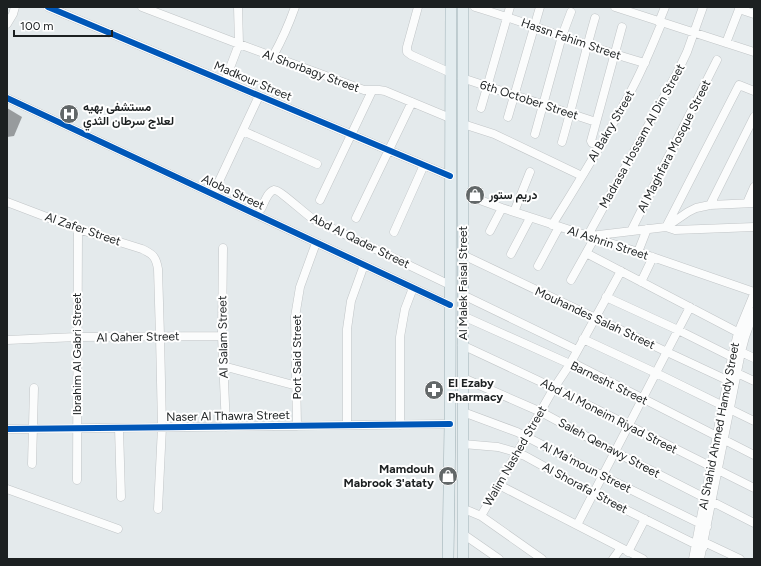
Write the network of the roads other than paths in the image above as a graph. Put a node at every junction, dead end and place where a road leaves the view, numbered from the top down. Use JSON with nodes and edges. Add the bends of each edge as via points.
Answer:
{"nodes":[{"id":1,"x":15,"y":7,"type":"edge"},
{"id":2,"x":48,"y":7,"type":"edge"},
{"id":3,"x":142,"y":7,"type":"edge"},
{"id":4,"x":238,"y":7,"type":"edge"},
{"id":5,"x":418,"y":7,"type":"edge"},
{"id":6,"x":451,"y":7,"type":"edge"},
{"id":7,"x":463,"y":7,"type":"edge"},
{"id":8,"x":478,"y":7,"type":"edge"},
{"id":9,"x":510,"y":7,"type":"edge"},
{"id":10,"x":540,"y":7,"type":"edge"},
{"id":11,"x":615,"y":7,"type":"edge"},
{"id":12,"x":665,"y":7,"type":"edge"},
{"id":13,"x":703,"y":7,"type":"edge"},
{"id":14,"x":292,"y":8,"type":"edge"},
{"id":15,"x":740,"y":8,"type":"edge"},
{"id":16,"x":630,"y":9,"type":"edge"},
{"id":17,"x":571,"y":12,"type":"dead end"},
{"id":18,"x":754,"y":14,"type":"edge"},
{"id":19,"x":506,"y":17,"type":"junction"},
{"id":20,"x":595,"y":18,"type":"dead end"},
{"id":21,"x":660,"y":22,"type":"junction"},
{"id":22,"x":7,"y":24,"type":"edge"},
{"id":23,"x":534,"y":26,"type":"junction"},
{"id":24,"x":622,"y":27,"type":"dead end"},
{"id":25,"x":694,"y":33,"type":"junction"},
{"id":26,"x":562,"y":36,"type":"junction"},
{"id":27,"x":726,"y":43,"type":"junction"},
{"id":28,"x":240,"y":44,"type":"junction"},
{"id":29,"x":587,"y":45,"type":"junction"},
{"id":30,"x":754,"y":52,"type":"edge"},
{"id":31,"x":614,"y":54,"type":"junction"},
{"id":32,"x":273,"y":56,"type":"junction"},
{"id":33,"x":717,"y":60,"type":"dead end"},
{"id":34,"x":645,"y":63,"type":"junction"},
{"id":35,"x":451,"y":73,"type":"junction"},
{"id":36,"x":462,"y":78,"type":"junction"},
{"id":37,"x":225,"y":81,"type":"junction"},
{"id":38,"x":487,"y":86,"type":"junction"},
{"id":39,"x":372,"y":91,"type":"junction"},
{"id":40,"x":754,"y":91,"type":"edge"},
{"id":41,"x":515,"y":95,"type":"junction"},
{"id":42,"x":259,"y":96,"type":"junction"},
{"id":43,"x":7,"y":98,"type":"edge"},
{"id":44,"x":412,"y":102,"type":"junction"},
{"id":45,"x":543,"y":104,"type":"junction"},
{"id":46,"x":481,"y":108,"type":"dead end"},
{"id":47,"x":570,"y":113,"type":"junction"},
{"id":48,"x":508,"y":117,"type":"dead end"},
{"id":49,"x":754,"y":117,"type":"edge"},
{"id":50,"x":450,"y":118,"type":"junction"},
{"id":51,"x":596,"y":122,"type":"junction"},
{"id":52,"x":463,"y":124,"type":"junction"},
{"id":53,"x":243,"y":131,"type":"junction"},
{"id":54,"x":352,"y":134,"type":"junction"},
{"id":55,"x":534,"y":134,"type":"dead end"},
{"id":56,"x":562,"y":142,"type":"dead end"},
{"id":57,"x":600,"y":146,"type":"junction"},
{"id":58,"x":389,"y":150,"type":"junction"},
{"id":59,"x":317,"y":164,"type":"dead end"},
{"id":60,"x":424,"y":165,"type":"junction"},
{"id":61,"x":530,"y":172,"type":"dead end"},
{"id":62,"x":450,"y":176,"type":"junction"},
{"id":63,"x":582,"y":176,"type":"junction"},
{"id":64,"x":754,"y":188,"type":"edge"},
{"id":65,"x":213,"y":194,"type":"junction"},
{"id":66,"x":463,"y":194,"type":"junction"},
{"id":67,"x":320,"y":200,"type":"dead end"},
{"id":68,"x":7,"y":202,"type":"edge"},
{"id":69,"x":750,"y":203,"type":"edge"},
{"id":70,"x":710,"y":205,"type":"junction"},
{"id":71,"x":502,"y":208,"type":"junction"},
{"id":72,"x":261,"y":209,"type":"dead end"},
{"id":73,"x":514,"y":212,"type":"junction"},
{"id":74,"x":356,"y":218,"type":"dead end"},
{"id":75,"x":530,"y":218,"type":"junction"},
{"id":76,"x":555,"y":226,"type":"junction"},
{"id":77,"x":666,"y":227,"type":"junction"},
{"id":78,"x":754,"y":227,"type":"edge"},
{"id":79,"x":78,"y":229,"type":"junction"},
{"id":80,"x":648,"y":229,"type":"junction"},
{"id":81,"x":490,"y":231,"type":"dead end"},
{"id":82,"x":394,"y":232,"type":"dead end"},
{"id":83,"x":631,"y":232,"type":"junction"},
{"id":84,"x":590,"y":238,"type":"junction"},
{"id":85,"x":316,"y":243,"type":"junction"},
{"id":86,"x":223,"y":248,"type":"dead end"},
{"id":87,"x":638,"y":252,"type":"junction"},
{"id":88,"x":586,"y":253,"type":"junction"},
{"id":89,"x":511,"y":254,"type":"dead end"},
{"id":90,"x":463,"y":255,"type":"junction"},
{"id":91,"x":653,"y":258,"type":"junction"},
{"id":92,"x":364,"y":265,"type":"junction"},
{"id":93,"x":538,"y":266,"type":"dead end"},
{"id":94,"x":620,"y":271,"type":"junction"},
{"id":95,"x":570,"y":280,"type":"dead end"},
{"id":96,"x":641,"y":282,"type":"junction"},
{"id":97,"x":450,"y":285,"type":"junction"},
{"id":98,"x":413,"y":288,"type":"junction"},
{"id":99,"x":754,"y":293,"type":"edge"},
{"id":100,"x":463,"y":295,"type":"junction"},
{"id":101,"x":606,"y":297,"type":"junction"},
{"id":102,"x":450,"y":305,"type":"junction"},
{"id":103,"x":690,"y":307,"type":"junction"},
{"id":104,"x":754,"y":312,"type":"edge"},
{"id":105,"x":463,"y":316,"type":"junction"},
{"id":106,"x":594,"y":318,"type":"junction"},
{"id":107,"x":678,"y":330,"type":"junction"},
{"id":108,"x":742,"y":335,"type":"junction"},
{"id":109,"x":160,"y":336,"type":"junction"},
{"id":110,"x":222,"y":336,"type":"junction"},
{"id":111,"x":77,"y":337,"type":"junction"},
{"id":112,"x":583,"y":339,"type":"junction"},
{"id":113,"x":7,"y":340,"type":"edge"},
{"id":114,"x":462,"y":345,"type":"junction"},
{"id":115,"x":577,"y":350,"type":"junction"},
{"id":116,"x":666,"y":352,"type":"junction"},
{"id":117,"x":741,"y":352,"type":"junction"},
{"id":118,"x":732,"y":357,"type":"junction"},
{"id":119,"x":754,"y":358,"type":"edge"},
{"id":120,"x":570,"y":364,"type":"junction"},
{"id":121,"x":223,"y":366,"type":"junction"},
{"id":122,"x":656,"y":373,"type":"junction"},
{"id":123,"x":737,"y":373,"type":"junction"},
{"id":124,"x":463,"y":378,"type":"junction"},
{"id":125,"x":728,"y":380,"type":"junction"},
{"id":126,"x":754,"y":381,"type":"edge"},
{"id":127,"x":297,"y":386,"type":"junction"},
{"id":128,"x":34,"y":388,"type":"dead end"},
{"id":129,"x":554,"y":388,"type":"junction"},
{"id":130,"x":643,"y":399,"type":"junction"},
{"id":131,"x":726,"y":407,"type":"junction"},
{"id":132,"x":463,"y":412,"type":"junction"},
{"id":133,"x":541,"y":412,"type":"junction"},
{"id":134,"x":754,"y":420,"type":"edge"},
{"id":135,"x":450,"y":424,"type":"junction"},
{"id":136,"x":347,"y":425,"type":"junction"},
{"id":137,"x":400,"y":425,"type":"junction"},
{"id":138,"x":629,"y":425,"type":"junction"},
{"id":139,"x":297,"y":426,"type":"junction"},
{"id":140,"x":162,"y":427,"type":"junction"},
{"id":141,"x":226,"y":427,"type":"junction"},
{"id":142,"x":77,"y":428,"type":"junction"},
{"id":143,"x":119,"y":428,"type":"junction"},
{"id":144,"x":7,"y":429,"type":"edge"},
{"id":145,"x":33,"y":429,"type":"junction"},
{"id":146,"x":527,"y":437,"type":"junction"},
{"id":147,"x":720,"y":438,"type":"junction"},
{"id":148,"x":463,"y":444,"type":"junction"},
{"id":149,"x":615,"y":452,"type":"junction"},
{"id":150,"x":517,"y":453,"type":"junction"},
{"id":151,"x":754,"y":455,"type":"edge"},
{"id":152,"x":32,"y":464,"type":"dead end"},
{"id":153,"x":714,"y":469,"type":"junction"},
{"id":154,"x":603,"y":476,"type":"junction"},
{"id":155,"x":77,"y":480,"type":"dead end"},
{"id":156,"x":499,"y":484,"type":"junction"},
{"id":157,"x":754,"y":488,"type":"edge"},
{"id":158,"x":7,"y":489,"type":"edge"},
{"id":159,"x":594,"y":494,"type":"junction"},
{"id":160,"x":121,"y":497,"type":"dead end"},
{"id":161,"x":708,"y":500,"type":"junction"},
{"id":162,"x":158,"y":509,"type":"dead end"},
{"id":163,"x":463,"y":509,"type":"junction"},
{"id":164,"x":481,"y":516,"type":"junction"},
{"id":165,"x":645,"y":519,"type":"junction"},
{"id":166,"x":754,"y":523,"type":"edge"},
{"id":167,"x":577,"y":525,"type":"junction"},
{"id":168,"x":704,"y":525,"type":"junction"},
{"id":169,"x":118,"y":529,"type":"dead end"},
{"id":170,"x":463,"y":534,"type":"junction"},
{"id":171,"x":701,"y":545,"type":"junction"},
{"id":172,"x":624,"y":550,"type":"junction"},
{"id":173,"x":448,"y":554,"type":"edge"},
{"id":174,"x":463,"y":555,"type":"edge"},
{"id":175,"x":499,"y":559,"type":"edge"},
{"id":176,"x":542,"y":559,"type":"edge"},
{"id":177,"x":614,"y":559,"type":"edge"},
{"id":178,"x":643,"y":559,"type":"edge"},
{"id":179,"x":693,"y":559,"type":"edge"},
{"id":180,"x":700,"y":559,"type":"edge"},
{"id":181,"x":740,"y":559,"type":"edge"}],
"edges":[{"from":1,"to":22,"type":"street"},
{"from":2,"to":37,"type":"street","name":"Madkour Street"},
{"from":3,"to":28,"type":"street","name":"Al Shorbagy Street"},
{"from":4,"to":28,"type":"street"},
{"from":5,"to":35,"type":"street","via":[[407,46],[408,52],[411,56]]},
{"from":6,"to":35,"type":"main road","name":"Al Malek Faisal Street"},
{"from":7,"to":36,"type":"main road","name":"Al Malek Faisal Street"},
{"from":8,"to":19,"type":"street","name":"Hassn Fahim Street"},
{"from":9,"to":19,"type":"street"},
{"from":10,"to":23,"type":"street"},
{"from":11,"to":16,"type":"street"},
{"from":12,"to":21,"type":"street","name":"Al Bakry Street"},
{"from":13,"to":25,"type":"street","name":"Madrasa Hossam Al Din Street"},
{"from":14,"to":32,"type":"street","via":[[289,25]]},
{"from":15,"to":18,"type":"street"},
{"from":15,"to":27,"type":"street"},
{"from":16,"to":21,"type":"street"},
{"from":17,"to":26,"type":"street"},
{"from":19,"to":23,"type":"street","name":"Hassn Fahim Street"},
{"from":19,"to":38,"type":"street"},
{"from":20,"to":29,"type":"street"},
{"from":21,"to":25,"type":"street"},
{"from":21,"to":34,"type":"street","name":"Al Bakry Street"},
{"from":23,"to":26,"type":"street","name":"Hassn Fahim Street"},
{"from":23,"to":41,"type":"street"},
{"from":24,"to":31,"type":"street"},
{"from":25,"to":27,"type":"street"},
{"from":25,"to":84,"type":"street","name":"Madrasa Hossam Al Din Street","via":[[668,92]]},
{"from":26,"to":29,"type":"street","name":"Hassn Fahim Street"},
{"from":26,"to":45,"type":"street"},
{"from":27,"to":30,"type":"street"},
{"from":28,"to":32,"type":"street","name":"Al Shorbagy Street"},
{"from":28,"to":37,"type":"street"},
{"from":29,"to":31,"type":"street","name":"Hassn Fahim Street"},
{"from":29,"to":47,"type":"street"},
{"from":31,"to":34,"type":"street","name":"Hassn Fahim Street"},
{"from":31,"to":51,"type":"street"},
{"from":32,"to":39,"type":"street","name":"Al Shorbagy Street"},
{"from":33,"to":83,"type":"street","name":"Al Maghfara Mosque Street"},
{"from":34,"to":57,"type":"street","name":"Al Bakry Street"},
{"from":35,"to":50,"type":"main road","name":"Al Malek Faisal Street"},
{"from":36,"to":38,"type":"street","name":"6th October Street"},
{"from":36,"to":52,"type":"main road","name":"Al Malek Faisal Street"},
{"from":37,"to":42,"type":"street","name":"Madkour Street"},
{"from":38,"to":41,"type":"street","name":"6th October Street"},
{"from":38,"to":46,"type":"street"},
{"from":39,"to":44,"type":"street","name":"Al Shorbagy Street","via":[[385,91]]},
{"from":39,"to":54,"type":"street"},
{"from":40,"to":77,"type":"street","via":[[739,85]]},
{"from":41,"to":45,"type":"street","name":"6th October Street"},
{"from":41,"to":48,"type":"street"},
{"from":42,"to":53,"type":"street"},
{"from":42,"to":54,"type":"street","name":"Madkour Street"},
{"from":43,"to":65,"type":"street","name":"Aloba Street"},
{"from":44,"to":50,"type":"street","name":"Al Shorbagy Street"},
{"from":44,"to":58,"type":"street"},
{"from":45,"to":47,"type":"street","name":"6th October Street"},
{"from":45,"to":55,"type":"street"},
{"from":47,"to":51,"type":"street","name":"6th October Street"},
{"from":47,"to":56,"type":"street"},
{"from":49,"to":70,"type":"street"},
{"from":50,"to":62,"type":"main road","name":"Al Malek Faisal Street"},
{"from":51,"to":57,"type":"street","via":[[591,141]]},
{"from":52,"to":63,"type":"street","via":[[494,134]]},
{"from":52,"to":66,"type":"main road","name":"Al Malek Faisal Street"},
{"from":53,"to":59,"type":"street"},
{"from":53,"to":65,"type":"street"},
{"from":54,"to":58,"type":"street","name":"Madkour Street"},
{"from":54,"to":67,"type":"street"},
{"from":57,"to":63,"type":"street","name":"Al Bakry Street"},
{"from":58,"to":60,"type":"street","name":"Madkour Street"},
{"from":58,"to":74,"type":"street"},
{"from":60,"to":62,"type":"street","name":"Madkour Street"},
{"from":60,"to":82,"type":"street"},
{"from":61,"to":73,"type":"street"},
{"from":62,"to":97,"type":"main road","name":"Al Malek Faisal Street"},
{"from":63,"to":76,"type":"street","name":"Al Bakry Street"},
{"from":64,"to":69,"type":"street"},
{"from":65,"to":85,"type":"street","name":"Aloba Street"},
{"from":66,"to":71,"type":"street","name":"Al Ashrin Street"},
{"from":66,"to":90,"type":"main road","name":"Al Malek Faisal Street"},
{"from":68,"to":79,"type":"street","name":"Al Zafer Street"},
{"from":69,"to":70,"type":"street"},
{"from":70,"to":77,"type":"street","via":[[688,212]]},
{"from":71,"to":73,"type":"street","name":"Al Ashrin Street"},
{"from":71,"to":81,"type":"street"},
{"from":72,"to":97,"type":"street","name":"Abd Al Qader Street","via":[[270,192],[277,190],[313,219]]},
{"from":73,"to":75,"type":"street","name":"Al Ashrin Street"},
{"from":75,"to":76,"type":"street","name":"Al Ashrin Street"},
{"from":75,"to":89,"type":"street"},
{"from":76,"to":84,"type":"street","name":"Al Ashrin Street"},
{"from":76,"to":93,"type":"street","name":"Al Bakry Street"},
{"from":77,"to":78,"type":"street","via":[[675,230]]},
{"from":77,"to":80,"type":"street"},
{"from":79,"to":109,"type":"street","name":"Al Zafer Street","via":[[142,249],[156,260]]},
{"from":79,"to":111,"type":"street","name":"Ibrahim Al Gabri Street"},
{"from":80,"to":83,"type":"street"},
{"from":80,"to":87,"type":"street"},
{"from":83,"to":84,"type":"street"},
{"from":84,"to":87,"type":"street","name":"Al Ashrin Street"},
{"from":84,"to":88,"type":"street","name":"Madrasa Hossam Al Din Street"},
{"from":85,"to":92,"type":"street","name":"Aloba Street"},
{"from":85,"to":127,"type":"street","name":"Port Said Street","via":[[300,287],[295,317]]},
{"from":86,"to":110,"type":"street","name":"Al Salam Street"},
{"from":87,"to":91,"type":"street","name":"Al Ashrin Street"},
{"from":88,"to":94,"type":"street"},
{"from":88,"to":95,"type":"street","name":"Madrasa Hossam Al Din Street"},
{"from":90,"to":100,"type":"main road","name":"Al Malek Faisal Street"},
{"from":90,"to":106,"type":"street","name":"Mouhandes Salah Street"},
{"from":91,"to":96,"type":"street"},
{"from":91,"to":99,"type":"street","name":"Al Ashrin Street"},
{"from":92,"to":98,"type":"street","name":"Aloba Street"},
{"from":92,"to":136,"type":"street","via":[[351,301],[346,329]]},
{"from":94,"to":96,"type":"street"},
{"from":94,"to":101,"type":"street","name":"Walim Nashed Street"},
{"from":96,"to":103,"type":"street"},
{"from":97,"to":102,"type":"main road","name":"Al Malek Faisal Street"},
{"from":98,"to":102,"type":"street","name":"Aloba Street"},
{"from":98,"to":137,"type":"street","via":[[400,337]]},
{"from":99,"to":108,"type":"street","name":"Al Shahid Ahmed Hamdy Street"},
{"from":100,"to":105,"type":"main road","name":"Al Malek Faisal Street"},
{"from":100,"to":115,"type":"street"},
{"from":101,"to":106,"type":"street","name":"Walim Nashed Street"},
{"from":101,"to":107,"type":"street"},
{"from":102,"to":135,"type":"main road","name":"Al Malek Faisal Street"},
{"from":103,"to":107,"type":"street"},
{"from":103,"to":108,"type":"street"},
{"from":104,"to":108,"type":"street","name":"Al Shahid Ahmed Hamdy Street"},
{"from":105,"to":114,"type":"main road","name":"Al Malek Faisal Street"},
{"from":105,"to":120,"type":"street","name":"Barnesht Street"},
{"from":106,"to":112,"type":"street","name":"Walim Nashed Street"},
{"from":106,"to":116,"type":"street","name":"Mouhandes Salah Street"},
{"from":107,"to":116,"type":"street"},
{"from":107,"to":118,"type":"street"},
{"from":108,"to":117,"type":"street","name":"Al Shahid Ahmed Hamdy Street"},
{"from":108,"to":118,"type":"street","name":"Al Shahid Ahmed Hamdy Street"},
{"from":109,"to":110,"type":"street","name":"Al Qaher Street"},
{"from":109,"to":111,"type":"street","name":"Al Qaher Street"},
{"from":109,"to":140,"type":"street"},
{"from":110,"to":121,"type":"street","name":"Al Salam Street"},
{"from":111,"to":113,"type":"street","name":"Al Qaher Street"},
{"from":111,"to":142,"type":"street","name":"Ibrahim Al Gabri Street"},
{"from":112,"to":115,"type":"street","name":"Walim Nashed Street"},
{"from":112,"to":122,"type":"street"},
{"from":114,"to":124,"type":"main road","name":"Al Malek Faisal Street"},
{"from":114,"to":129,"type":"street","name":"Abd Al Moneim Riyad Street"},
{"from":115,"to":120,"type":"street","name":"Walim Nashed Street"},
{"from":116,"to":122,"type":"street"},
{"from":116,"to":125,"type":"street","name":"Mouhandes Salah Street"},
{"from":117,"to":119,"type":"street"},
{"from":117,"to":123,"type":"street","name":"Al Shahid Ahmed Hamdy Street"},
{"from":118,"to":125,"type":"street","name":"Al Shahid Ahmed Hamdy Street"},
{"from":120,"to":129,"type":"street","name":"Walim Nashed Street"},
{"from":120,"to":130,"type":"street","name":"Barnesht Street","via":[[577,365]]},
{"from":121,"to":127,"type":"street"},
{"from":121,"to":141,"type":"street","name":"Al Salam Street"},
{"from":122,"to":130,"type":"street"},
{"from":122,"to":131,"type":"street"},
{"from":123,"to":126,"type":"street"},
{"from":123,"to":131,"type":"street","name":"Al Shahid Ahmed Hamdy Street"},
{"from":124,"to":132,"type":"main road","name":"Al Malek Faisal Street"},
{"from":124,"to":133,"type":"street","name":"Saleh Qenawy Street"},
{"from":125,"to":131,"type":"street","name":"Al Shahid Ahmed Hamdy Street"},
{"from":127,"to":139,"type":"street","name":"Port Said Street"},
{"from":128,"to":145,"type":"street"},
{"from":129,"to":133,"type":"street","name":"Walim Nashed Street"},
{"from":129,"to":138,"type":"street","name":"Abd Al Moneim Riyad Street"},
{"from":130,"to":138,"type":"street"},
{"from":130,"to":147,"type":"street","name":"Barnesht Street"},
{"from":131,"to":134,"type":"street"},
{"from":131,"to":147,"type":"street","name":"Al Shahid Ahmed Hamdy Street"},
{"from":132,"to":146,"type":"street","name":"Al Ma'moun Street"},
{"from":132,"to":148,"type":"main road","name":"Al Malek Faisal Street"},
{"from":133,"to":146,"type":"street","name":"Walim Nashed Street"},
{"from":133,"to":149,"type":"street","name":"Saleh Qenawy Street"},
{"from":135,"to":137,"type":"street","name":"Naser Al Thawra Street"},
{"from":135,"to":173,"type":"main road","name":"Al Malek Faisal Street"},
{"from":136,"to":137,"type":"street","name":"Naser Al Thawra Street"},
{"from":136,"to":139,"type":"street","name":"Naser Al Thawra Street"},
{"from":138,"to":149,"type":"street"},
{"from":138,"to":153,"type":"street","name":"Abd Al Moneim Riyad Street"},
{"from":139,"to":141,"type":"street","name":"Naser Al Thawra Street"},
{"from":140,"to":141,"type":"street","name":"Naser Al Thawra Street"},
{"from":140,"to":143,"type":"street","name":"Naser Al Thawra Street"},
{"from":140,"to":162,"type":"street"},
{"from":142,"to":143,"type":"street","name":"Naser Al Thawra Street"},
{"from":142,"to":145,"type":"street","name":"Naser Al Thawra Street"},
{"from":142,"to":155,"type":"street","name":"Ibrahim Al Gabri Street"},
{"from":143,"to":160,"type":"street"},
{"from":144,"to":145,"type":"street","name":"Naser Al Thawra Street"},
{"from":145,"to":152,"type":"street"},
{"from":146,"to":150,"type":"street","name":"Walim Nashed Street"},
{"from":146,"to":154,"type":"street","name":"Al Ma'moun Street"},
{"from":147,"to":151,"type":"street","name":"Barnesht Street"},
{"from":147,"to":153,"type":"street","name":"Al Shahid Ahmed Hamdy Street"},
{"from":148,"to":150,"type":"street","name":"Al Shorafa' Street","via":[[498,447]]},
{"from":148,"to":163,"type":"main road","name":"Al Malek Faisal Street"},
{"from":149,"to":154,"type":"street"},
{"from":149,"to":161,"type":"street","name":"Saleh Qenawy Street"},
{"from":150,"to":156,"type":"street","name":"Walim Nashed Street"},
{"from":150,"to":159,"type":"street","name":"Al Shorafa' Street"},
{"from":153,"to":157,"type":"street","name":"Abd Al Moneim Riyad Street"},
{"from":153,"to":161,"type":"street","name":"Al Shahid Ahmed Hamdy Street"},
{"from":154,"to":159,"type":"street"},
{"from":154,"to":168,"type":"street","name":"Al Ma'moun Street"},
{"from":156,"to":164,"type":"street","name":"Walim Nashed Street"},
{"from":156,"to":167,"type":"street"},
{"from":158,"to":169,"type":"street"},
{"from":159,"to":165,"type":"street","name":"Al Shorafa' Street"},
{"from":159,"to":167,"type":"street"},
{"from":161,"to":166,"type":"street","name":"Saleh Qenawy Street"},
{"from":161,"to":168,"type":"street","name":"Al Shahid Ahmed Hamdy Street"},
{"from":163,"to":164,"type":"street"},
{"from":163,"to":170,"type":"main road","name":"Al Malek Faisal Street"},
{"from":164,"to":176,"type":"street"},
{"from":165,"to":171,"type":"street","name":"Al Shorafa' Street"},
{"from":165,"to":172,"type":"street"},
{"from":167,"to":172,"type":"street"},
{"from":168,"to":171,"type":"street","name":"Al Shahid Ahmed Hamdy Street"},
{"from":170,"to":174,"type":"main road","name":"Al Malek Faisal Street"},
{"from":170,"to":175,"type":"street"},
{"from":171,"to":179,"type":"street","name":"Al Shahid Ahmed Hamdy Street"},
{"from":171,"to":180,"type":"street","name":"Al Shahid Ahmed Hamdy Street"},
{"from":171,"to":181,"type":"street","name":"Al Shorafa' Street"},
{"from":172,"to":177,"type":"street"},
{"from":172,"to":178,"type":"street"},
{"from":173,"to":174,"type":"main road"}]}
